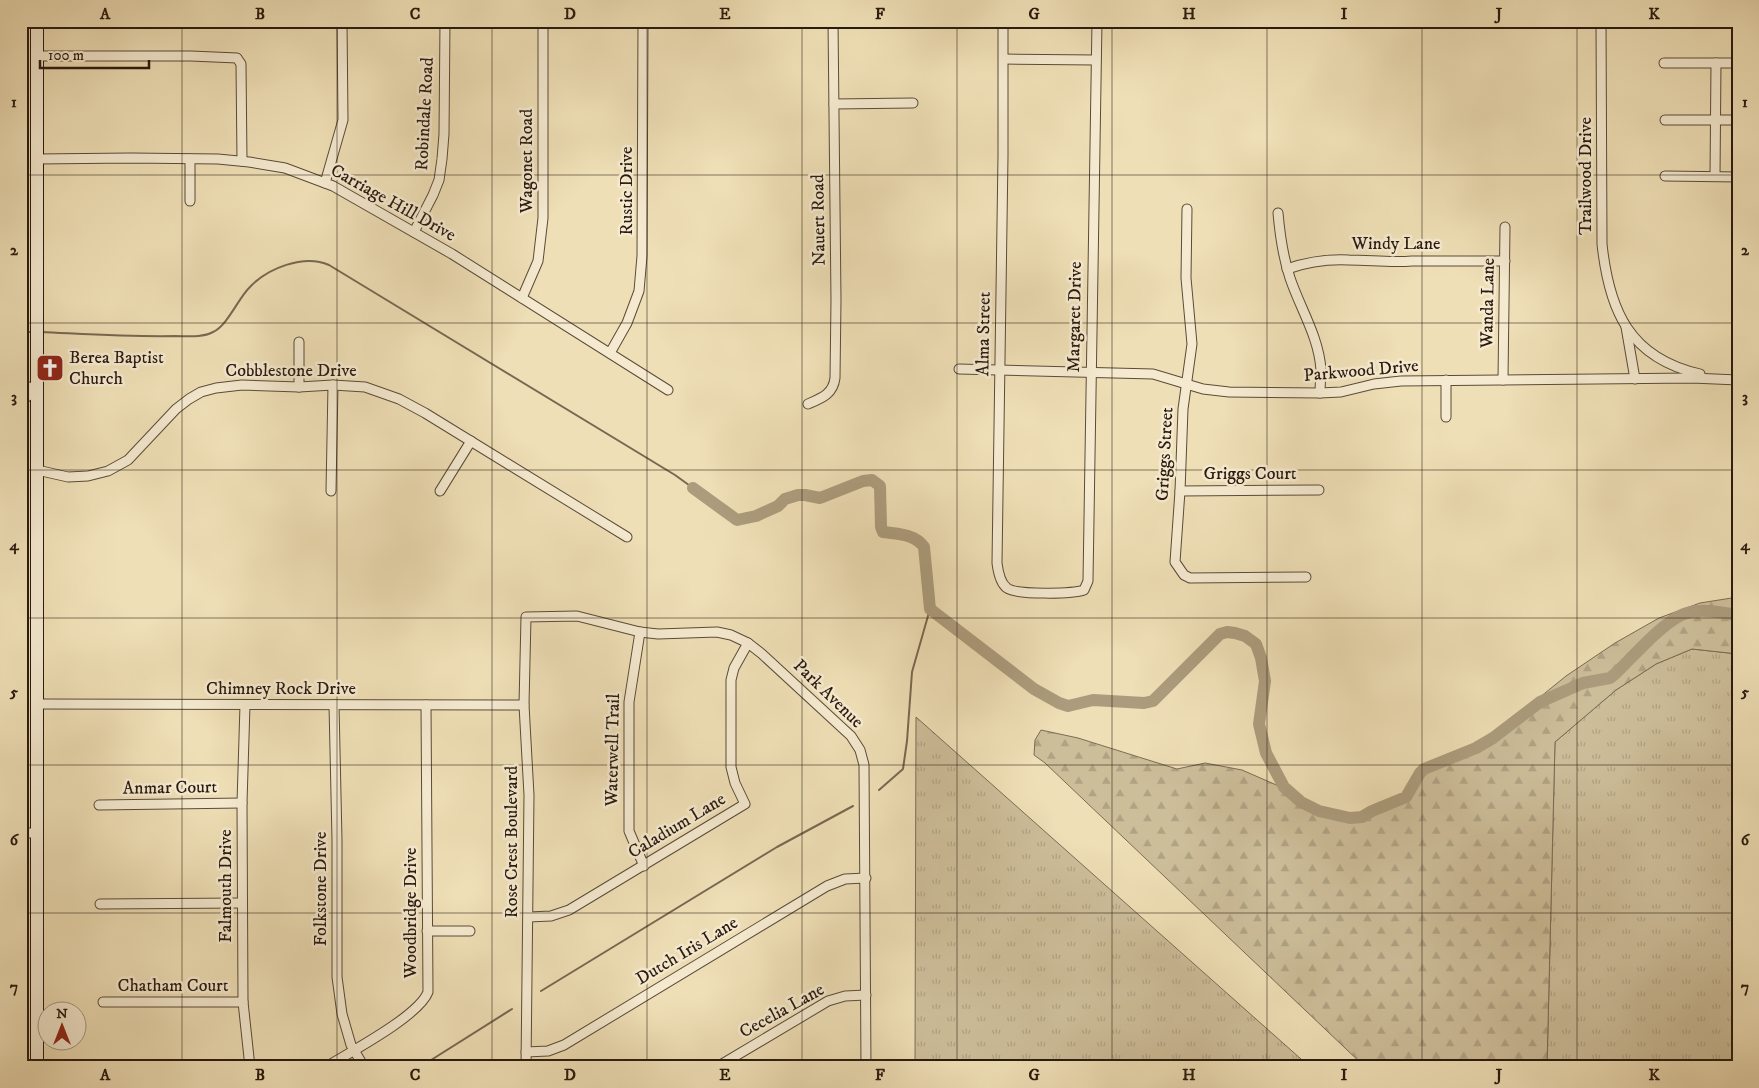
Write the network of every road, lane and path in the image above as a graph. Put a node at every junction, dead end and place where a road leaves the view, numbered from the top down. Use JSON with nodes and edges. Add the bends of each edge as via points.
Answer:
{"nodes":[{"id":1,"x":37,"y":21,"type":"edge"},
{"id":2,"x":342,"y":21,"type":"edge"},
{"id":3,"x":444,"y":21,"type":"edge"},
{"id":4,"x":544,"y":21,"type":"edge"},
{"id":5,"x":643,"y":21,"type":"edge"},
{"id":6,"x":832,"y":21,"type":"edge"},
{"id":7,"x":1003,"y":21,"type":"edge"},
{"id":8,"x":1097,"y":21,"type":"edge"},
{"id":9,"x":1602,"y":21,"type":"edge"},
{"id":10,"x":37,"y":56,"type":"junction"},
{"id":11,"x":1004,"y":59,"type":"junction"},
{"id":12,"x":1096,"y":60,"type":"junction"},
{"id":13,"x":1664,"y":63,"type":"dead end"},
{"id":14,"x":1716,"y":63,"type":"junction"},
{"id":15,"x":1738,"y":63,"type":"edge"},
{"id":16,"x":913,"y":103,"type":"dead end"},
{"id":17,"x":834,"y":104,"type":"junction"},
{"id":18,"x":1664,"y":120,"type":"dead end"},
{"id":19,"x":1716,"y":120,"type":"junction"},
{"id":20,"x":1738,"y":120,"type":"edge"},
{"id":21,"x":37,"y":159,"type":"junction"},
{"id":22,"x":190,"y":159,"type":"junction"},
{"id":23,"x":242,"y":161,"type":"junction"},
{"id":24,"x":1665,"y":176,"type":"dead end"},
{"id":25,"x":1715,"y":176,"type":"junction"},
{"id":26,"x":1738,"y":177,"type":"edge"},
{"id":27,"x":325,"y":183,"type":"junction"},
{"id":28,"x":190,"y":201,"type":"dead end"},
{"id":29,"x":1187,"y":209,"type":"dead end"},
{"id":30,"x":1278,"y":213,"type":"dead end"},
{"id":31,"x":1505,"y":226,"type":"dead end"},
{"id":32,"x":414,"y":232,"type":"junction"},
{"id":33,"x":1505,"y":261,"type":"junction"},
{"id":34,"x":1287,"y":269,"type":"junction"},
{"id":35,"x":522,"y":298,"type":"junction"},
{"id":36,"x":1626,"y":326,"type":"junction"},
{"id":37,"x":299,"y":342,"type":"dead end"},
{"id":38,"x":610,"y":353,"type":"junction"},
{"id":39,"x":959,"y":369,"type":"dead end"},
{"id":40,"x":1000,"y":371,"type":"junction"},
{"id":41,"x":1090,"y":372,"type":"junction"},
{"id":42,"x":1635,"y":379,"type":"junction"},
{"id":43,"x":1723,"y":379,"type":"junction"},
{"id":44,"x":1446,"y":380,"type":"junction"},
{"id":45,"x":1503,"y":380,"type":"junction"},
{"id":46,"x":1738,"y":380,"type":"edge"},
{"id":47,"x":1187,"y":385,"type":"junction"},
{"id":48,"x":21,"y":386,"type":"edge"},
{"id":49,"x":333,"y":386,"type":"junction"},
{"id":50,"x":299,"y":388,"type":"junction"},
{"id":51,"x":37,"y":390,"type":"junction"},
{"id":52,"x":668,"y":390,"type":"dead end"},
{"id":53,"x":1320,"y":393,"type":"junction"},
{"id":54,"x":21,"y":399,"type":"edge"},
{"id":55,"x":808,"y":404,"type":"dead end"},
{"id":56,"x":1446,"y":418,"type":"dead end"},
{"id":57,"x":471,"y":441,"type":"junction"},
{"id":58,"x":37,"y":470,"type":"junction"},
{"id":59,"x":1319,"y":490,"type":"dead end"},
{"id":60,"x":331,"y":491,"type":"dead end"},
{"id":61,"x":440,"y":491,"type":"dead end"},
{"id":62,"x":1180,"y":491,"type":"junction"},
{"id":63,"x":627,"y":537,"type":"dead end"},
{"id":64,"x":1306,"y":576,"type":"dead end"},
{"id":65,"x":1062,"y":594,"type":"joint"},
{"id":66,"x":526,"y":617,"type":"joint"},
{"id":67,"x":640,"y":632,"type":"junction"},
{"id":68,"x":748,"y":643,"type":"junction"},
{"id":69,"x":37,"y":704,"type":"junction"},
{"id":70,"x":244,"y":705,"type":"junction"},
{"id":71,"x":334,"y":705,"type":"junction"},
{"id":72,"x":426,"y":705,"type":"junction"},
{"id":73,"x":524,"y":705,"type":"junction"},
{"id":74,"x":242,"y":803,"type":"junction"},
{"id":75,"x":99,"y":805,"type":"dead end"},
{"id":76,"x":21,"y":833,"type":"edge"},
{"id":77,"x":37,"y":833,"type":"junction"},
{"id":78,"x":644,"y":866,"type":"junction"},
{"id":79,"x":866,"y":878,"type":"junction"},
{"id":80,"x":242,"y":903,"type":"junction"},
{"id":81,"x":100,"y":904,"type":"dead end"},
{"id":82,"x":529,"y":917,"type":"junction"},
{"id":83,"x":428,"y":931,"type":"junction"},
{"id":84,"x":470,"y":931,"type":"dead end"},
{"id":85,"x":866,"y":995,"type":"junction"},
{"id":86,"x":103,"y":1002,"type":"dead end"},
{"id":87,"x":244,"y":1002,"type":"junction"},
{"id":88,"x":353,"y":1050,"type":"junction"},
{"id":89,"x":526,"y":1052,"type":"junction"},
{"id":90,"x":37,"y":1067,"type":"edge"},
{"id":91,"x":250,"y":1067,"type":"edge"},
{"id":92,"x":326,"y":1067,"type":"edge"},
{"id":93,"x":364,"y":1067,"type":"edge"},
{"id":94,"x":526,"y":1067,"type":"edge"},
{"id":95,"x":717,"y":1067,"type":"edge"},
{"id":96,"x":866,"y":1067,"type":"edge"}],
"edges":[{"from":1,"to":10,"type":"main road"},
{"from":2,"to":27,"type":"street","via":[[343,120]]},
{"from":3,"to":32,"type":"street","name":"Robindale Road","via":[[442,159],[433,196]]},
{"from":4,"to":35,"type":"street","name":"Wagonet Road","via":[[543,218],[538,261]]},
{"from":5,"to":38,"type":"street","name":"Rustic Drive","via":[[642,265],[639,291],[627,323]]},
{"from":6,"to":17,"type":"street","name":"Nauert Road"},
{"from":7,"to":11,"type":"street","name":"Alma Street"},
{"from":8,"to":12,"type":"street","name":"Margaret Drive"},
{"from":9,"to":36,"type":"street","name":"Trailwood Drive","via":[[1602,244],[1613,301]]},
{"from":10,"to":21,"type":"main road"},
{"from":10,"to":23,"type":"street","via":[[237,58],[241,64]]},
{"from":11,"to":12,"type":"street"},
{"from":11,"to":40,"type":"street","name":"Alma Street"},
{"from":12,"to":41,"type":"street","name":"Margaret Drive"},
{"from":13,"to":14,"type":"street"},
{"from":14,"to":15,"type":"street"},
{"from":14,"to":19,"type":"street"},
{"from":16,"to":17,"type":"street"},
{"from":17,"to":55,"type":"street","name":"Nauert Road","via":[[835,378],[830,393]]},
{"from":18,"to":19,"type":"street"},
{"from":19,"to":20,"type":"street"},
{"from":19,"to":25,"type":"street"},
{"from":21,"to":22,"type":"street","name":"Carriage Hill Drive"},
{"from":21,"to":51,"type":"main road"},
{"from":22,"to":23,"type":"street","name":"Carriage Hill Drive"},
{"from":22,"to":28,"type":"street"},
{"from":23,"to":27,"type":"street","name":"Carriage Hill Drive","via":[[285,168]]},
{"from":24,"to":25,"type":"street"},
{"from":25,"to":26,"type":"street"},
{"from":27,"to":32,"type":"street","name":"Carriage Hill Drive"},
{"from":29,"to":47,"type":"street","name":"Griggs Street","via":[[1186,278],[1192,344]]},
{"from":30,"to":34,"type":"street"},
{"from":31,"to":33,"type":"street","name":"Wanda Lane"},
{"from":32,"to":35,"type":"street","name":"Carriage Hill Drive"},
{"from":33,"to":34,"type":"street","name":"Windy Lane","via":[[1397,263],[1348,260],[1306,263]]},
{"from":33,"to":45,"type":"street","name":"Wanda Lane"},
{"from":34,"to":53,"type":"street","via":[[1318,354]]},
{"from":35,"to":38,"type":"street","name":"Carriage Hill Drive"},
{"from":36,"to":42,"type":"street","name":"Trailwood Drive"},
{"from":36,"to":43,"type":"street","name":"Trailwood Drive","via":[[1636,340],[1662,360],[1690,372]]},
{"from":37,"to":50,"type":"street"},
{"from":38,"to":52,"type":"street","name":"Carriage Hill Drive"},
{"from":39,"to":40,"type":"street","name":"Parkwood Drive"},
{"from":40,"to":41,"type":"street","name":"Parkwood Drive"},
{"from":40,"to":65,"type":"street","name":"Alma Street","via":[[998,572],[1009,589]]},
{"from":41,"to":47,"type":"street","name":"Parkwood Drive","via":[[1153,374]]},
{"from":41,"to":65,"type":"street","name":"Margaret Drive","via":[[1088,581],[1084,590]]},
{"from":42,"to":43,"type":"street","name":"Parkwood Drive"},
{"from":42,"to":45,"type":"street","name":"Parkwood Drive"},
{"from":43,"to":46,"type":"street","name":"Parkwood Drive"},
{"from":44,"to":45,"type":"street","name":"Parkwood Drive"},
{"from":44,"to":53,"type":"street","name":"Parkwood Drive","via":[[1392,382]]},
{"from":44,"to":56,"type":"street"},
{"from":47,"to":53,"type":"street","name":"Parkwood Drive","via":[[1229,392]]},
{"from":47,"to":62,"type":"street","name":"Griggs Street"},
{"from":48,"to":51,"type":"street"},
{"from":49,"to":50,"type":"street","name":"Cobblestone Drive"},
{"from":49,"to":57,"type":"street","name":"Cobblestone Drive","via":[[365,387],[398,399]]},
{"from":49,"to":60,"type":"street"},
{"from":50,"to":58,"type":"street","name":"Cobblestone Drive","via":[[242,386],[201,392],[176,409],[128,460],[108,471],[68,477]]},
{"from":51,"to":54,"type":"street"},
{"from":51,"to":58,"type":"main road"},
{"from":57,"to":61,"type":"street"},
{"from":57,"to":63,"type":"street","name":"Cobblestone Drive"},
{"from":58,"to":69,"type":"main road"},
{"from":59,"to":62,"type":"street","name":"Griggs Court"},
{"from":62,"to":64,"type":"street","name":"Griggs Street","via":[[1175,562],[1184,575],[1190,578]]},
{"from":66,"to":67,"type":"street","name":"Park Avenue","via":[[577,616]]},
{"from":66,"to":73,"type":"street","name":"Rose Crest Boulevard"},
{"from":67,"to":68,"type":"street","name":"Park Avenue","via":[[717,632]]},
{"from":67,"to":78,"type":"street","name":"Waterwell Trail","via":[[629,702],[629,830]]},
{"from":68,"to":78,"type":"street","name":"Caladium Lane","via":[[731,680],[731,767],[745,804]]},
{"from":68,"to":79,"type":"street","name":"Park Avenue","via":[[851,736],[860,750],[864,765]]},
{"from":69,"to":70,"type":"street","name":"Chimney Rock Drive"},
{"from":69,"to":77,"type":"main road"},
{"from":70,"to":71,"type":"street","name":"Chimney Rock Drive"},
{"from":70,"to":74,"type":"street","name":"Falmouth Drive"},
{"from":71,"to":72,"type":"street","name":"Chimney Rock Drive"},
{"from":71,"to":88,"type":"street","name":"Folkstone Drive","via":[[337,977],[342,1014]]},
{"from":72,"to":73,"type":"street","name":"Chimney Rock Drive"},
{"from":72,"to":83,"type":"street","name":"Woodbridge Drive"},
{"from":73,"to":82,"type":"street","name":"Rose Crest Boulevard","via":[[529,795]]},
{"from":74,"to":75,"type":"street","name":"Anmar Court"},
{"from":74,"to":80,"type":"street","name":"Falmouth Drive"},
{"from":76,"to":77,"type":"street"},
{"from":77,"to":90,"type":"main road"},
{"from":78,"to":82,"type":"street","name":"Caladium Lane","via":[[569,910],[551,916]]},
{"from":79,"to":85,"type":"street","name":"Park Avenue"},
{"from":79,"to":89,"type":"street","name":"Dutch Iris Lane","via":[[845,879],[827,886],[564,1045],[548,1051]]},
{"from":80,"to":81,"type":"street"},
{"from":80,"to":87,"type":"street","name":"Falmouth Drive"},
{"from":82,"to":89,"type":"street","name":"Rose Crest Boulevard"},
{"from":83,"to":84,"type":"street"},
{"from":83,"to":88,"type":"street","name":"Woodbridge Drive","via":[[426,998],[400,1021]]},
{"from":85,"to":95,"type":"street","name":"Cecelia Lane","via":[[828,1001]]},
{"from":85,"to":96,"type":"street","name":"Park Avenue"},
{"from":86,"to":87,"type":"street","name":"Chatham Court"},
{"from":87,"to":91,"type":"street","name":"Falmouth Drive"},
{"from":88,"to":92,"type":"street","name":"Woodbridge Drive"},
{"from":88,"to":93,"type":"street","name":"Folkstone Drive"},
{"from":89,"to":94,"type":"street","name":"Rose Crest Boulevard"}]}
